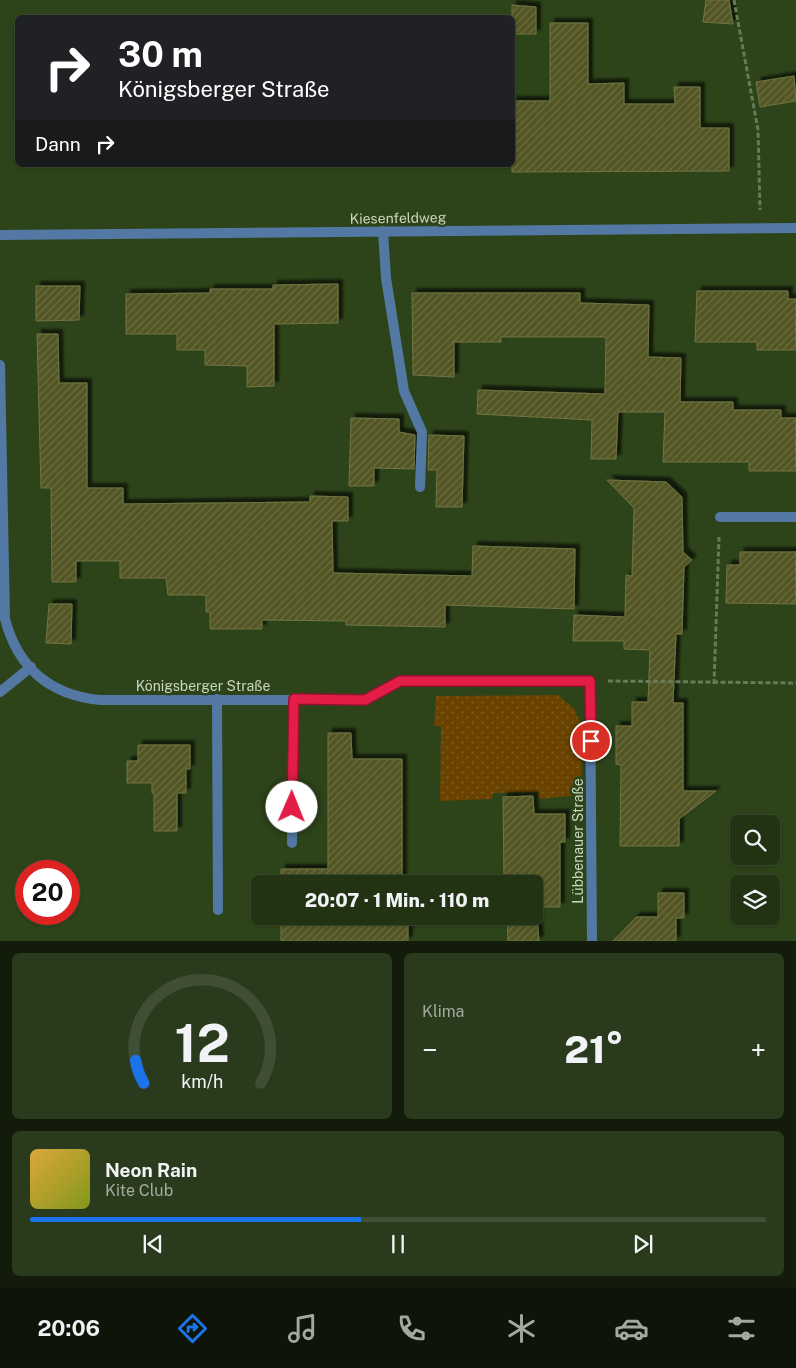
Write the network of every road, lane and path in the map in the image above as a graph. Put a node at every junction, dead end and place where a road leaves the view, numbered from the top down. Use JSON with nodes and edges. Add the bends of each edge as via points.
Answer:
{"nodes":[{"id":1,"x":734,"y":0,"type":"edge"},
{"id":2,"x":760,"y":228,"type":"junction"},
{"id":3,"x":796,"y":228,"type":"edge"},
{"id":4,"x":383,"y":232,"type":"junction"},
{"id":5,"x":0,"y":235,"type":"edge"},
{"id":6,"x":0,"y":365,"type":"edge"},
{"id":7,"x":420,"y":487,"type":"dead end"},
{"id":8,"x":720,"y":516,"type":"joint"},
{"id":9,"x":796,"y":517,"type":"edge"},
{"id":10,"x":31,"y":667,"type":"junction"},
{"id":11,"x":590,"y":681,"type":"junction"},
{"id":12,"x":796,"y":683,"type":"edge"},
{"id":13,"x":714,"y":684,"type":"junction"},
{"id":14,"x":0,"y":692,"type":"edge"},
{"id":15,"x":217,"y":699,"type":"junction"},
{"id":16,"x":294,"y":699,"type":"junction"},
{"id":17,"x":292,"y":843,"type":"dead end"},
{"id":18,"x":218,"y":910,"type":"dead end"},
{"id":19,"x":592,"y":940,"type":"edge"}],
"edges":[{"from":1,"to":2,"type":"path","via":[[758,130]]},
{"from":2,"to":3,"type":"street","name":"Kiesenfeldweg"},
{"from":2,"to":4,"type":"street","name":"Kiesenfeldweg"},
{"from":4,"to":5,"type":"street","name":"Kiesenfeldweg"},
{"from":4,"to":7,"type":"street","via":[[386,278],[404,391],[422,432]]},
{"from":6,"to":10,"type":"street","name":"Königsberger Straße","via":[[5,619],[10,636]]},
{"from":8,"to":9,"type":"street"},
{"from":8,"to":13,"type":"path"},
{"from":10,"to":14,"type":"street"},
{"from":10,"to":15,"type":"street","name":"Königsberger Straße","via":[[60,691],[79,698]]},
{"from":11,"to":13,"type":"path"},
{"from":11,"to":16,"type":"street","name":"Königsberger Straße","via":[[400,681],[365,700]]},
{"from":11,"to":19,"type":"street","name":"Lübbenauer Straße"},
{"from":12,"to":13,"type":"path"},
{"from":15,"to":16,"type":"street","name":"Königsberger Straße"},
{"from":15,"to":18,"type":"street"},
{"from":16,"to":17,"type":"street"}]}
